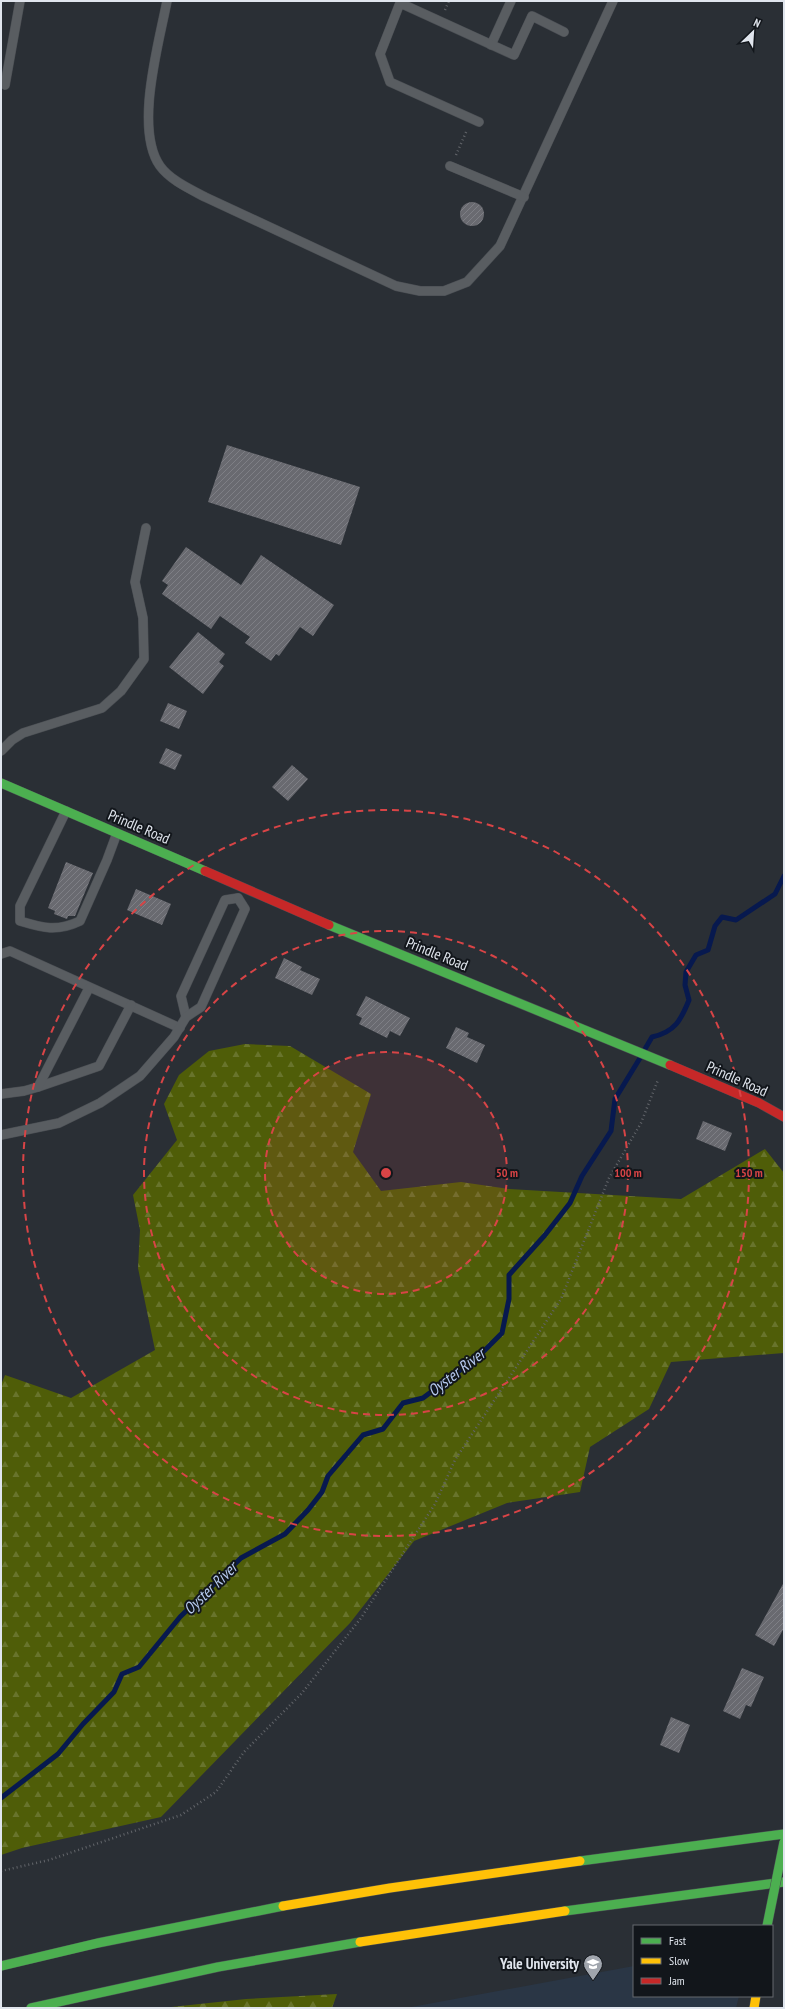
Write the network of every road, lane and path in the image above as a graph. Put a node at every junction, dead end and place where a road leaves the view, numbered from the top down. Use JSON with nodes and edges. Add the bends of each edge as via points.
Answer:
{"nodes":[{"id":1,"x":20,"y":1,"type":"edge"},
{"id":2,"x":167,"y":1,"type":"edge"},
{"id":3,"x":511,"y":1,"type":"edge"},
{"id":4,"x":613,"y":1,"type":"edge"},
{"id":5,"x":564,"y":32,"type":"dead end"},
{"id":6,"x":491,"y":45,"type":"junction"},
{"id":7,"x":5,"y":85,"type":"dead end"},
{"id":8,"x":476,"y":121,"type":"joint"},
{"id":9,"x":450,"y":166,"type":"joint"},
{"id":10,"x":524,"y":197,"type":"junction"},
{"id":11,"x":146,"y":528,"type":"dead end"},
{"id":12,"x":1,"y":751,"type":"edge"},
{"id":13,"x":1,"y":783,"type":"edge"},
{"id":14,"x":66,"y":811,"type":"junction"},
{"id":15,"x":117,"y":833,"type":"junction"},
{"id":16,"x":242,"y":887,"type":"junction"},
{"id":17,"x":238,"y":898,"type":"junction"},
{"id":18,"x":1,"y":954,"type":"edge"},
{"id":19,"x":90,"y":988,"type":"junction"},
{"id":20,"x":131,"y":1005,"type":"junction"},
{"id":21,"x":186,"y":1017,"type":"junction"},
{"id":22,"x":180,"y":1028,"type":"junction"},
{"id":23,"x":662,"y":1062,"type":"junction"},
{"id":24,"x":38,"y":1087,"type":"junction"},
{"id":25,"x":1,"y":1094,"type":"edge"},
{"id":26,"x":784,"y":1117,"type":"edge"},
{"id":27,"x":1,"y":1135,"type":"edge"},
{"id":28,"x":784,"y":1834,"type":"edge"},
{"id":29,"x":784,"y":1842,"type":"edge"},
{"id":30,"x":1,"y":1871,"type":"edge"},
{"id":31,"x":784,"y":1882,"type":"edge"},
{"id":32,"x":767,"y":1925,"type":"edge"},
{"id":33,"x":1,"y":1966,"type":"edge"},
{"id":34,"x":756,"y":1997,"type":"edge"},
{"id":35,"x":31,"y":2008,"type":"edge"},
{"id":36,"x":754,"y":2008,"type":"edge"}],
"edges":[{"from":1,"to":7,"type":"lane"},
{"from":2,"to":10,"type":"lane","via":[[150,93],[148,125],[151,149],[160,166],[183,185],[396,286],[420,291],[444,291],[467,282],[500,246]]},
{"from":3,"to":6,"type":"lane"},
{"from":4,"to":10,"type":"lane"},
{"from":5,"to":6,"type":"lane","via":[[532,16],[514,55]]},
{"from":6,"to":8,"type":"lane","via":[[400,3],[380,54],[390,82]]},
{"from":8,"to":9,"type":"path"},
{"from":9,"to":10,"type":"lane"},
{"from":11,"to":12,"type":"lane","via":[[135,582],[143,618],[144,658],[121,690],[102,708],[23,733]]},
{"from":13,"to":14,"type":"main road","name":"Prindle Road"},
{"from":14,"to":15,"type":"main road","name":"Prindle Road"},
{"from":14,"to":15,"type":"lane","via":[[20,906],[20,921],[44,928],[66,927],[80,921],[108,860]]},
{"from":15,"to":16,"type":"main road","name":"Prindle Road"},
{"from":16,"to":17,"type":"lane"},
{"from":16,"to":23,"type":"main road","name":"Prindle Road"},
{"from":17,"to":21,"type":"lane","via":[[245,909],[201,1007]]},
{"from":17,"to":21,"type":"lane","via":[[225,900],[181,996]]},
{"from":18,"to":19,"type":"lane","via":[[10,951]]},
{"from":19,"to":20,"type":"lane"},
{"from":19,"to":24,"type":"lane"},
{"from":20,"to":22,"type":"lane"},
{"from":20,"to":24,"type":"lane","via":[[99,1066]]},
{"from":21,"to":22,"type":"lane"},
{"from":22,"to":27,"type":"lane","via":[[140,1076],[100,1103],[59,1122]]},
{"from":23,"to":26,"type":"main road","name":"Prindle Road","via":[[759,1103]]},
{"from":23,"to":30,"type":"path","via":[[641,1123],[610,1178],[561,1299],[455,1460],[435,1504],[361,1618],[302,1693],[244,1752],[216,1792],[181,1815],[49,1860]]},
{"from":24,"to":25,"type":"lane"},
{"from":28,"to":33,"type":"main road","via":[[345,1894],[161,1930]]},
{"from":29,"to":32,"type":"main road","bridge":true},
{"from":31,"to":35,"type":"main road","via":[[352,1942],[187,1972]]},
{"from":34,"to":36,"type":"main road"}]}
